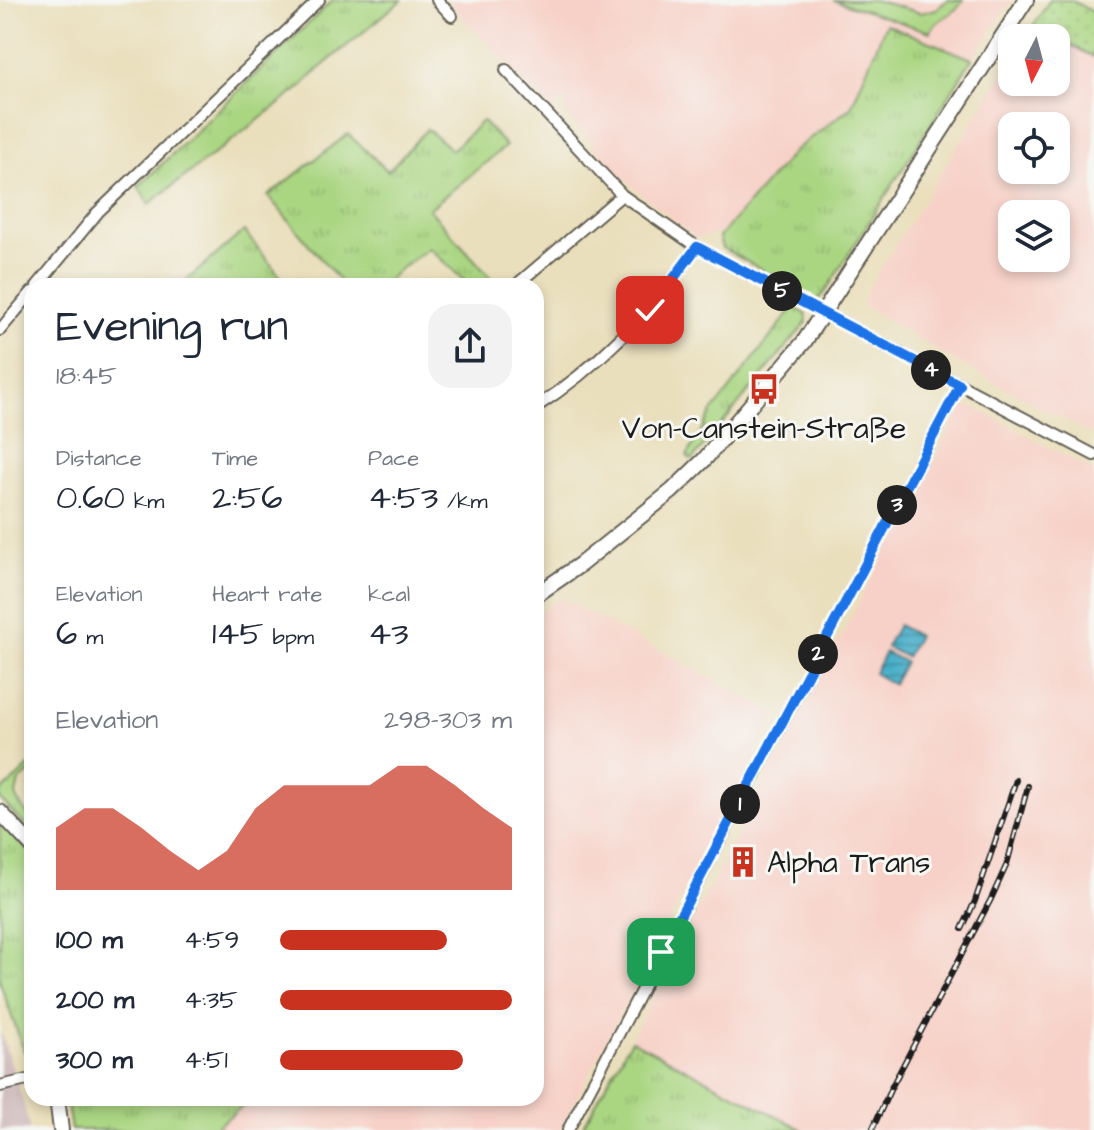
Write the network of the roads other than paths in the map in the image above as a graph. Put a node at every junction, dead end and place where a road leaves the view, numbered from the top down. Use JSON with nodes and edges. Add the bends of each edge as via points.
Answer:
{"nodes":[{"id":1,"x":319,"y":0,"type":"edge"},
{"id":2,"x":437,"y":0,"type":"edge"},
{"id":3,"x":1026,"y":0,"type":"edge"},
{"id":4,"x":452,"y":16,"type":"dead end"},
{"id":5,"x":506,"y":70,"type":"dead end"},
{"id":6,"x":622,"y":195,"type":"junction"},
{"id":7,"x":697,"y":247,"type":"junction"},
{"id":8,"x":44,"y":278,"type":"edge"},
{"id":9,"x":524,"y":278,"type":"edge"},
{"id":10,"x":24,"y":302,"type":"edge"},
{"id":11,"x":824,"y":313,"type":"junction"},
{"id":12,"x":0,"y":330,"type":"edge"},
{"id":13,"x":960,"y":385,"type":"junction"},
{"id":14,"x":544,"y":401,"type":"edge"},
{"id":15,"x":1094,"y":455,"type":"edge"},
{"id":16,"x":544,"y":589,"type":"edge"},
{"id":17,"x":0,"y":812,"type":"edge"},
{"id":18,"x":24,"y":838,"type":"edge"},
{"id":19,"x":24,"y":1081,"type":"edge"},
{"id":20,"x":0,"y":1086,"type":"edge"},
{"id":21,"x":58,"y":1106,"type":"edge"},
{"id":22,"x":61,"y":1130,"type":"edge"},
{"id":23,"x":568,"y":1130,"type":"edge"}],
"edges":[{"from":1,"to":8,"type":"street","via":[[98,212]]},
{"from":2,"to":4,"type":"street"},
{"from":3,"to":11,"type":"main road"},
{"from":5,"to":6,"type":"street"},
{"from":6,"to":7,"type":"street"},
{"from":6,"to":9,"type":"street"},
{"from":7,"to":11,"type":"street"},
{"from":7,"to":14,"type":"street","via":[[630,330]]},
{"from":10,"to":12,"type":"street"},
{"from":11,"to":13,"type":"street"},
{"from":11,"to":16,"type":"main road","via":[[693,470],[637,521]]},
{"from":13,"to":15,"type":"street"},
{"from":13,"to":23,"type":"street"},
{"from":17,"to":18,"type":"main road"},
{"from":19,"to":20,"type":"street"},
{"from":21,"to":22,"type":"main road"}]}
